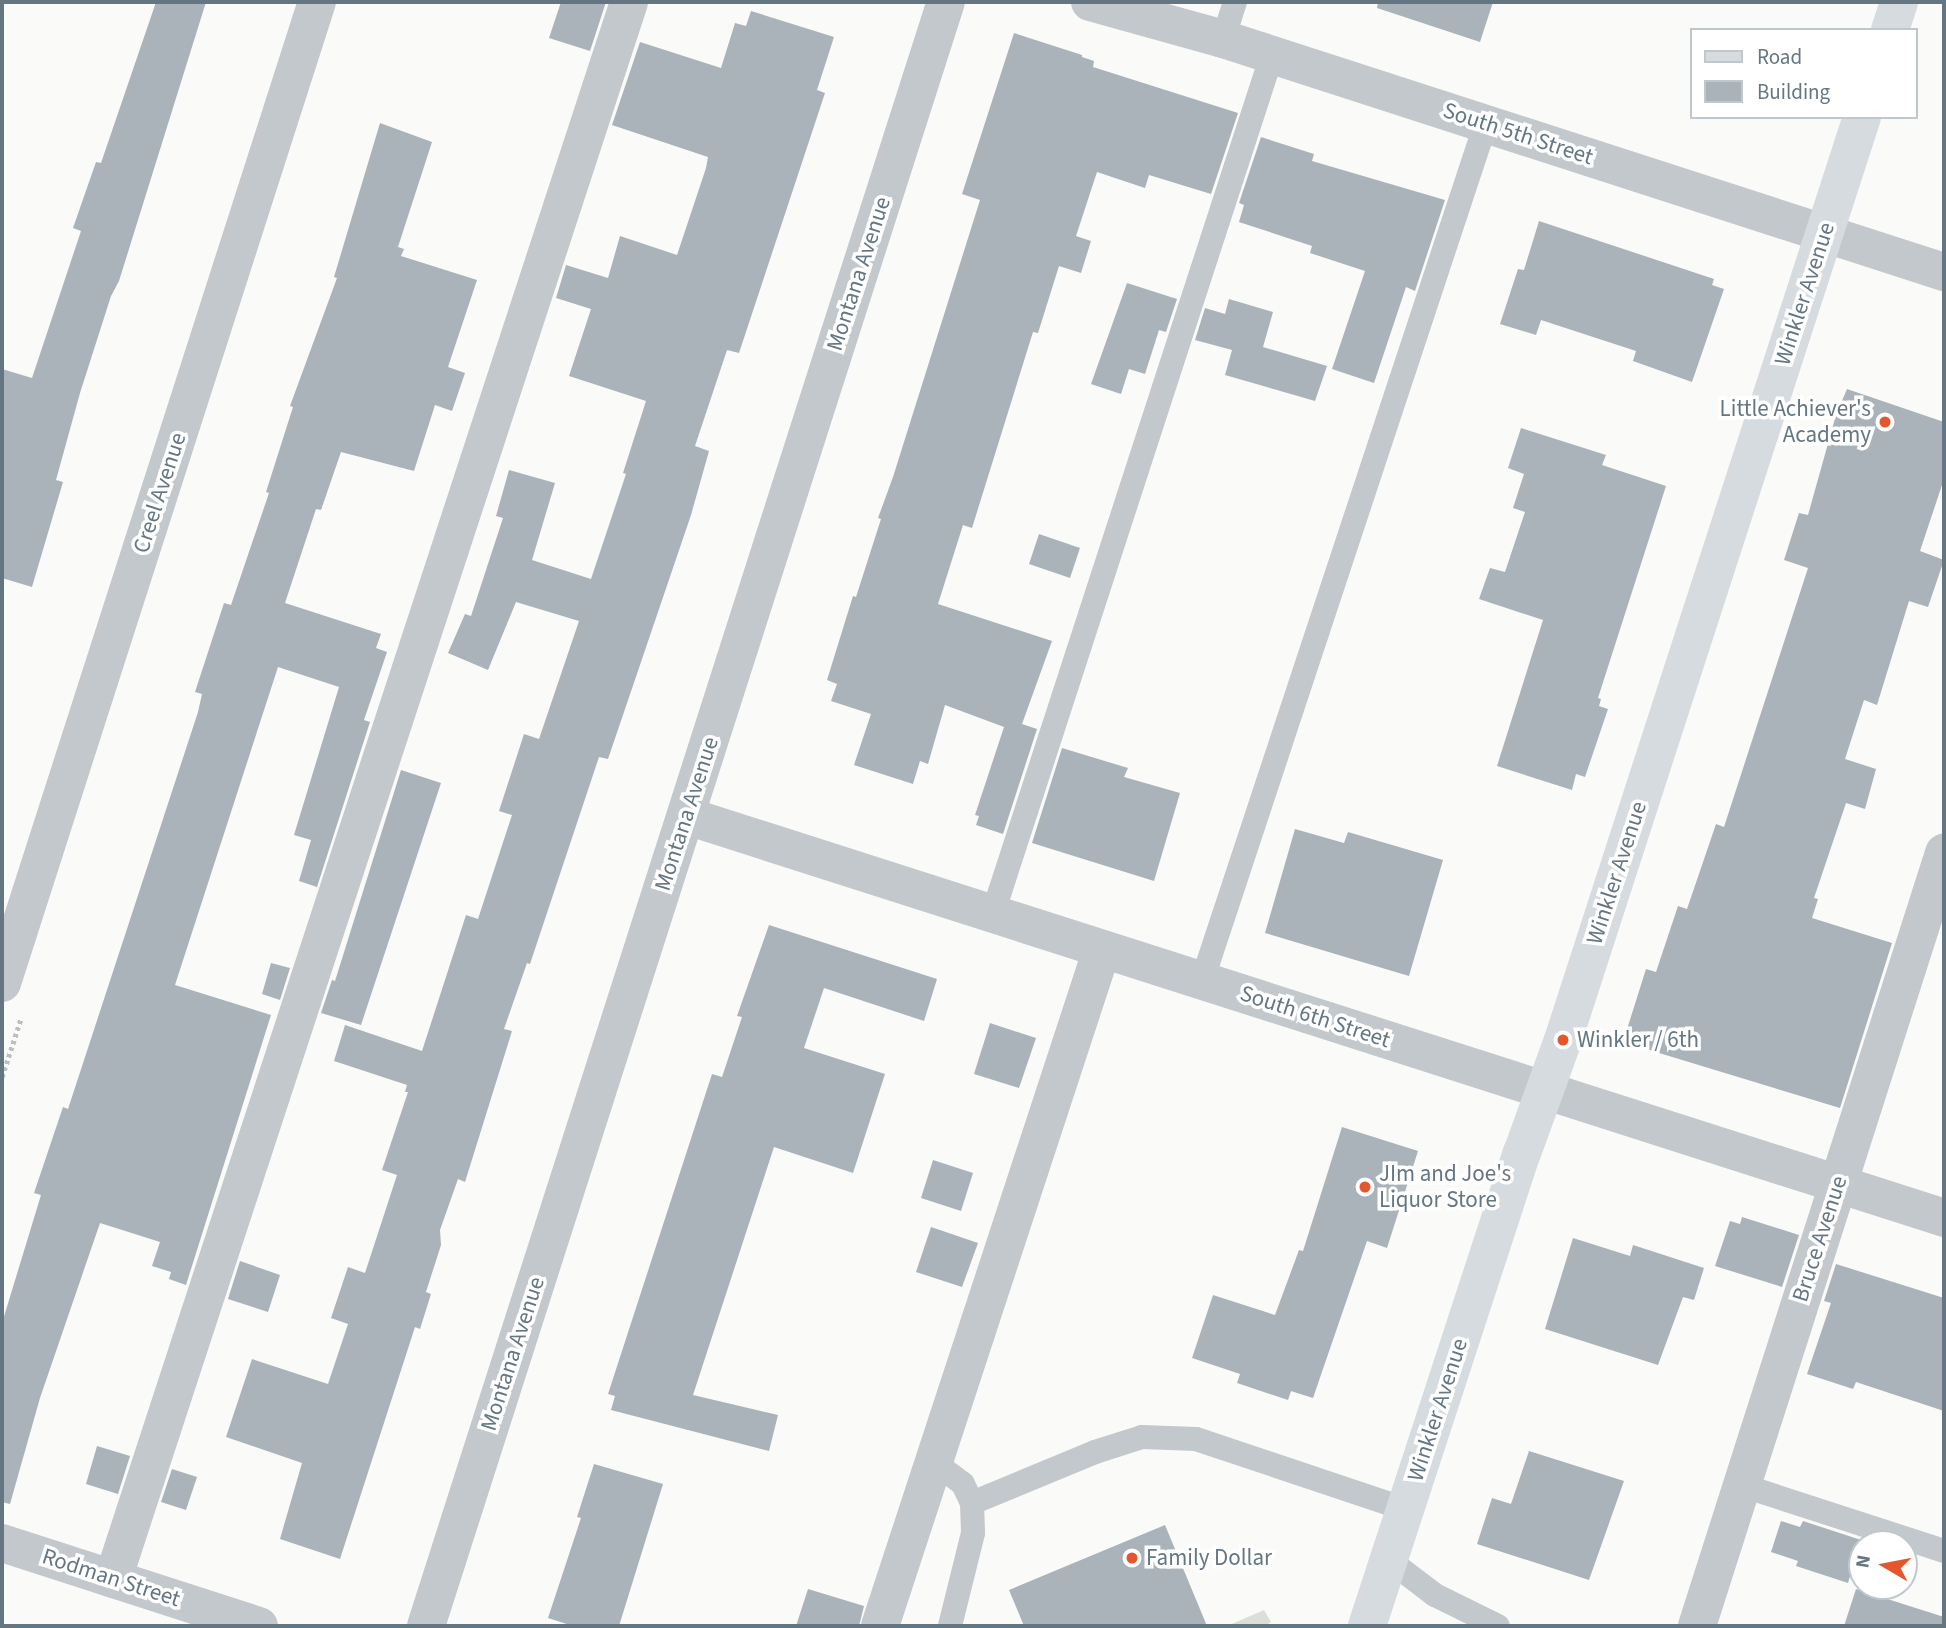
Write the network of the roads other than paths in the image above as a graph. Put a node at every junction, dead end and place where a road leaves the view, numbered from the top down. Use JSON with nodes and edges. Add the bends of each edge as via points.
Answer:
{"nodes":[{"id":1,"x":317,"y":2,"type":"edge"},
{"id":2,"x":628,"y":2,"type":"edge"},
{"id":3,"x":946,"y":2,"type":"edge"},
{"id":4,"x":1090,"y":2,"type":"edge"},
{"id":5,"x":1235,"y":2,"type":"edge"},
{"id":6,"x":1899,"y":2,"type":"edge"},
{"id":7,"x":1891,"y":28,"type":"edge"},
{"id":8,"x":1223,"y":40,"type":"junction"},
{"id":9,"x":1272,"y":55,"type":"junction"},
{"id":10,"x":1861,"y":119,"type":"edge"},
{"id":11,"x":1486,"y":123,"type":"junction"},
{"id":12,"x":1825,"y":234,"type":"junction"},
{"id":13,"x":1944,"y":272,"type":"edge"},
{"id":14,"x":687,"y":816,"type":"junction"},
{"id":15,"x":1944,"y":853,"type":"edge"},
{"id":16,"x":993,"y":914,"type":"junction"},
{"id":17,"x":1102,"y":949,"type":"junction"},
{"id":18,"x":1202,"y":981,"type":"junction"},
{"id":19,"x":2,"y":983,"type":"edge"},
{"id":20,"x":1546,"y":1091,"type":"junction"},
{"id":21,"x":1838,"y":1183,"type":"junction"},
{"id":22,"x":1944,"y":1218,"type":"edge"},
{"id":23,"x":934,"y":1462,"type":"junction"},
{"id":24,"x":1744,"y":1486,"type":"junction"},
{"id":25,"x":972,"y":1503,"type":"junction"},
{"id":26,"x":1405,"y":1508,"type":"junction"},
{"id":27,"x":2,"y":1543,"type":"edge"},
{"id":28,"x":1944,"y":1551,"type":"edge"},
{"id":29,"x":1388,"y":1560,"type":"junction"},
{"id":30,"x":113,"y":1579,"type":"junction"},
{"id":31,"x":1471,"y":1621,"type":"edge"},
{"id":32,"x":260,"y":1626,"type":"edge"},
{"id":33,"x":426,"y":1626,"type":"edge"},
{"id":34,"x":880,"y":1626,"type":"edge"},
{"id":35,"x":950,"y":1626,"type":"edge"},
{"id":36,"x":1368,"y":1626,"type":"edge"},
{"id":37,"x":1498,"y":1626,"type":"edge"},
{"id":38,"x":1697,"y":1626,"type":"edge"}],
"edges":[{"from":1,"to":19,"type":"street","name":"Creel Avenue"},
{"from":2,"to":30,"type":"street"},
{"from":3,"to":14,"type":"street","name":"Montana Avenue"},
{"from":4,"to":8,"type":"street","name":"South 5th Street"},
{"from":5,"to":8,"type":"lane"},
{"from":6,"to":7,"type":"main road"},
{"from":8,"to":9,"type":"street","name":"South 5th Street"},
{"from":9,"to":11,"type":"street","name":"South 5th Street"},
{"from":9,"to":16,"type":"lane"},
{"from":10,"to":12,"type":"main road","name":"Winkler Avenue"},
{"from":11,"to":12,"type":"street","name":"South 5th Street"},
{"from":11,"to":18,"type":"lane"},
{"from":12,"to":13,"type":"street","name":"South 5th Street"},
{"from":12,"to":20,"type":"main road","name":"Winkler Avenue"},
{"from":14,"to":16,"type":"street","name":"South 6th Street"},
{"from":14,"to":33,"type":"street","name":"Montana Avenue"},
{"from":15,"to":21,"type":"street","name":"Bruce Avenue"},
{"from":16,"to":17,"type":"street","name":"South 6th Street"},
{"from":17,"to":18,"type":"street","name":"South 6th Street"},
{"from":17,"to":23,"type":"street"},
{"from":18,"to":20,"type":"street","name":"South 6th Street"},
{"from":20,"to":21,"type":"street","name":"South 6th Street"},
{"from":20,"to":26,"type":"main road","name":"Winkler Avenue"},
{"from":21,"to":22,"type":"street","name":"South 6th Street"},
{"from":21,"to":24,"type":"street","name":"Bruce Avenue"},
{"from":23,"to":25,"type":"lane","via":[[962,1484]]},
{"from":23,"to":34,"type":"street"},
{"from":24,"to":28,"type":"lane"},
{"from":24,"to":38,"type":"street","name":"Bruce Avenue"},
{"from":25,"to":26,"type":"lane","via":[[1142,1437],[1196,1439]]},
{"from":25,"to":35,"type":"lane","via":[[973,1533]]},
{"from":26,"to":29,"type":"main road","name":"Winkler Avenue"},
{"from":27,"to":30,"type":"street","name":"Rodman Street"},
{"from":29,"to":31,"type":"lane"},
{"from":29,"to":36,"type":"main road","name":"Winkler Avenue"},
{"from":30,"to":32,"type":"street","name":"Rodman Street"},
{"from":31,"to":37,"type":"lane"}]}
